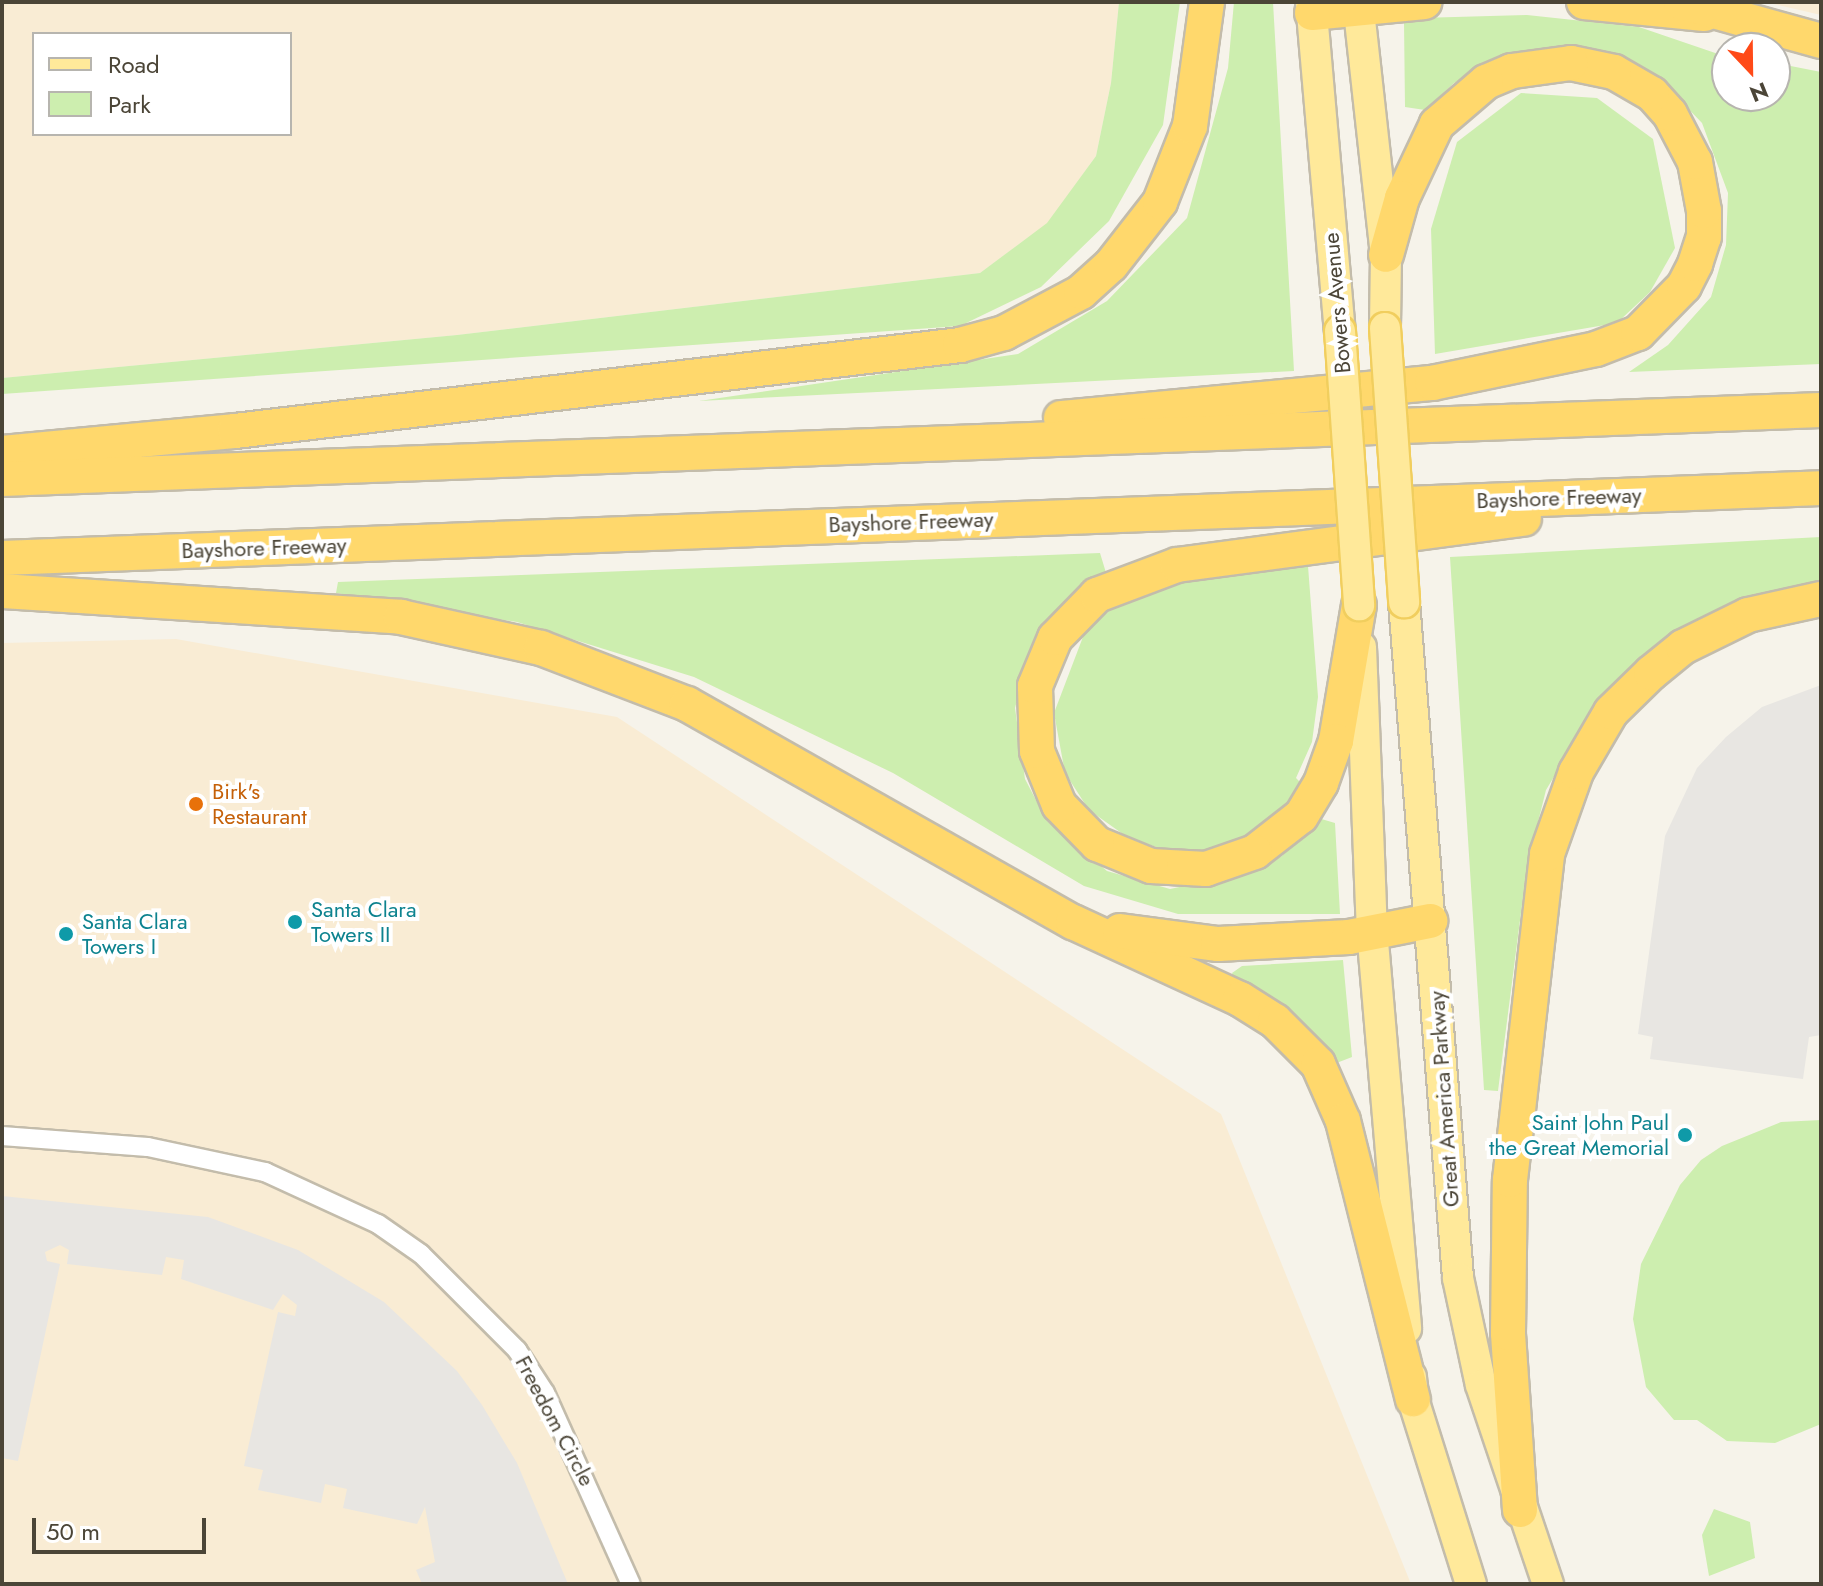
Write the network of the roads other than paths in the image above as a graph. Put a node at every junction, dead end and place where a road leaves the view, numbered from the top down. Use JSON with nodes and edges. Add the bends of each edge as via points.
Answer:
{"nodes":[{"id":1,"x":1207,"y":2,"type":"edge"},
{"id":2,"x":1424,"y":2,"type":"edge"},
{"id":3,"x":1584,"y":2,"type":"edge"},
{"id":4,"x":1681,"y":2,"type":"edge"},
{"id":5,"x":1358,"y":4,"type":"edge"},
{"id":6,"x":1312,"y":7,"type":"edge"},
{"id":7,"x":1728,"y":16,"type":"junction"},
{"id":8,"x":1821,"y":41,"type":"edge"},
{"id":9,"x":1386,"y":255,"type":"junction"},
{"id":10,"x":1821,"y":410,"type":"edge"},
{"id":11,"x":2,"y":453,"type":"edge"},
{"id":12,"x":698,"y":453,"type":"junction"},
{"id":13,"x":2,"y":479,"type":"edge"},
{"id":14,"x":1821,"y":488,"type":"edge"},
{"id":15,"x":1754,"y":491,"type":"junction"},
{"id":16,"x":2,"y":558,"type":"edge"},
{"id":17,"x":2,"y":591,"type":"edge"},
{"id":18,"x":1821,"y":599,"type":"edge"},
{"id":19,"x":1404,"y":602,"type":"joint"},
{"id":20,"x":1359,"y":605,"type":"junction"},
{"id":21,"x":1430,"y":921,"type":"junction"},
{"id":22,"x":1073,"y":922,"type":"junction"},
{"id":23,"x":1372,"y":930,"type":"junction"},
{"id":24,"x":2,"y":1136,"type":"edge"},
{"id":25,"x":1413,"y":1399,"type":"junction"},
{"id":26,"x":1520,"y":1510,"type":"junction"},
{"id":27,"x":631,"y":1584,"type":"edge"},
{"id":28,"x":1471,"y":1584,"type":"edge"},
{"id":29,"x":1548,"y":1584,"type":"edge"}],
"edges":[{"from":1,"to":11,"type":"highway","via":[[1190,126],[1160,202],[1128,246],[1081,292],[1004,333],[929,349],[235,431]]},
{"from":2,"to":5,"type":"highway"},
{"from":3,"to":7,"type":"highway"},
{"from":4,"to":7,"type":"highway"},
{"from":5,"to":6,"type":"highway"},
{"from":5,"to":9,"type":"main road","name":"Bowers Avenue"},
{"from":6,"to":20,"type":"main road","name":"Bowers Avenue","bridge":true},
{"from":7,"to":8,"type":"highway"},
{"from":9,"to":12,"type":"highway","via":[[1402,198],[1437,124],[1486,82],[1512,71],[1571,63],[1614,72],[1652,94],[1670,114],[1695,162],[1704,237],[1684,286],[1638,333],[1596,349],[1432,383]]},
{"from":9,"to":19,"type":"main road","name":"Bowers Avenue","bridge":true,"via":[[1385,328]]},
{"from":10,"to":12,"type":"highway"},
{"from":12,"to":13,"type":"highway"},
{"from":14,"to":15,"type":"highway","name":"Bayshore Freeway"},
{"from":15,"to":16,"type":"highway","name":"Bayshore Freeway"},
{"from":15,"to":20,"type":"highway","via":[[1225,556],[1144,574],[1110,588],[1055,638],[1035,686],[1037,751],[1059,805],[1097,844],[1151,866],[1206,869],[1255,852],[1301,816],[1321,783],[1336,741]]},
{"from":17,"to":22,"type":"highway","via":[[387,615],[541,648],[687,704]]},
{"from":18,"to":26,"type":"highway","via":[[1748,615],[1683,647],[1651,673],[1611,712],[1576,772],[1547,854],[1510,1180],[1508,1333]]},
{"from":19,"to":21,"type":"main road","name":"Great America Parkway"},
{"from":20,"to":23,"type":"main road"},
{"from":21,"to":23,"type":"highway"},
{"from":21,"to":26,"type":"main road","name":"Great America Parkway","via":[[1458,1278],[1481,1385]]},
{"from":22,"to":23,"type":"highway","via":[[1218,944],[1349,937]]},
{"from":22,"to":25,"type":"highway","via":[[1240,999],[1275,1021],[1318,1064],[1343,1121]]},
{"from":23,"to":25,"type":"main road"},
{"from":24,"to":27,"type":"street","name":"Freedom Circle","via":[[148,1147],[265,1172],[378,1224],[421,1254],[517,1350],[545,1393]]},
{"from":25,"to":28,"type":"main road"},
{"from":26,"to":29,"type":"main road","name":"Great America Parkway"}]}
